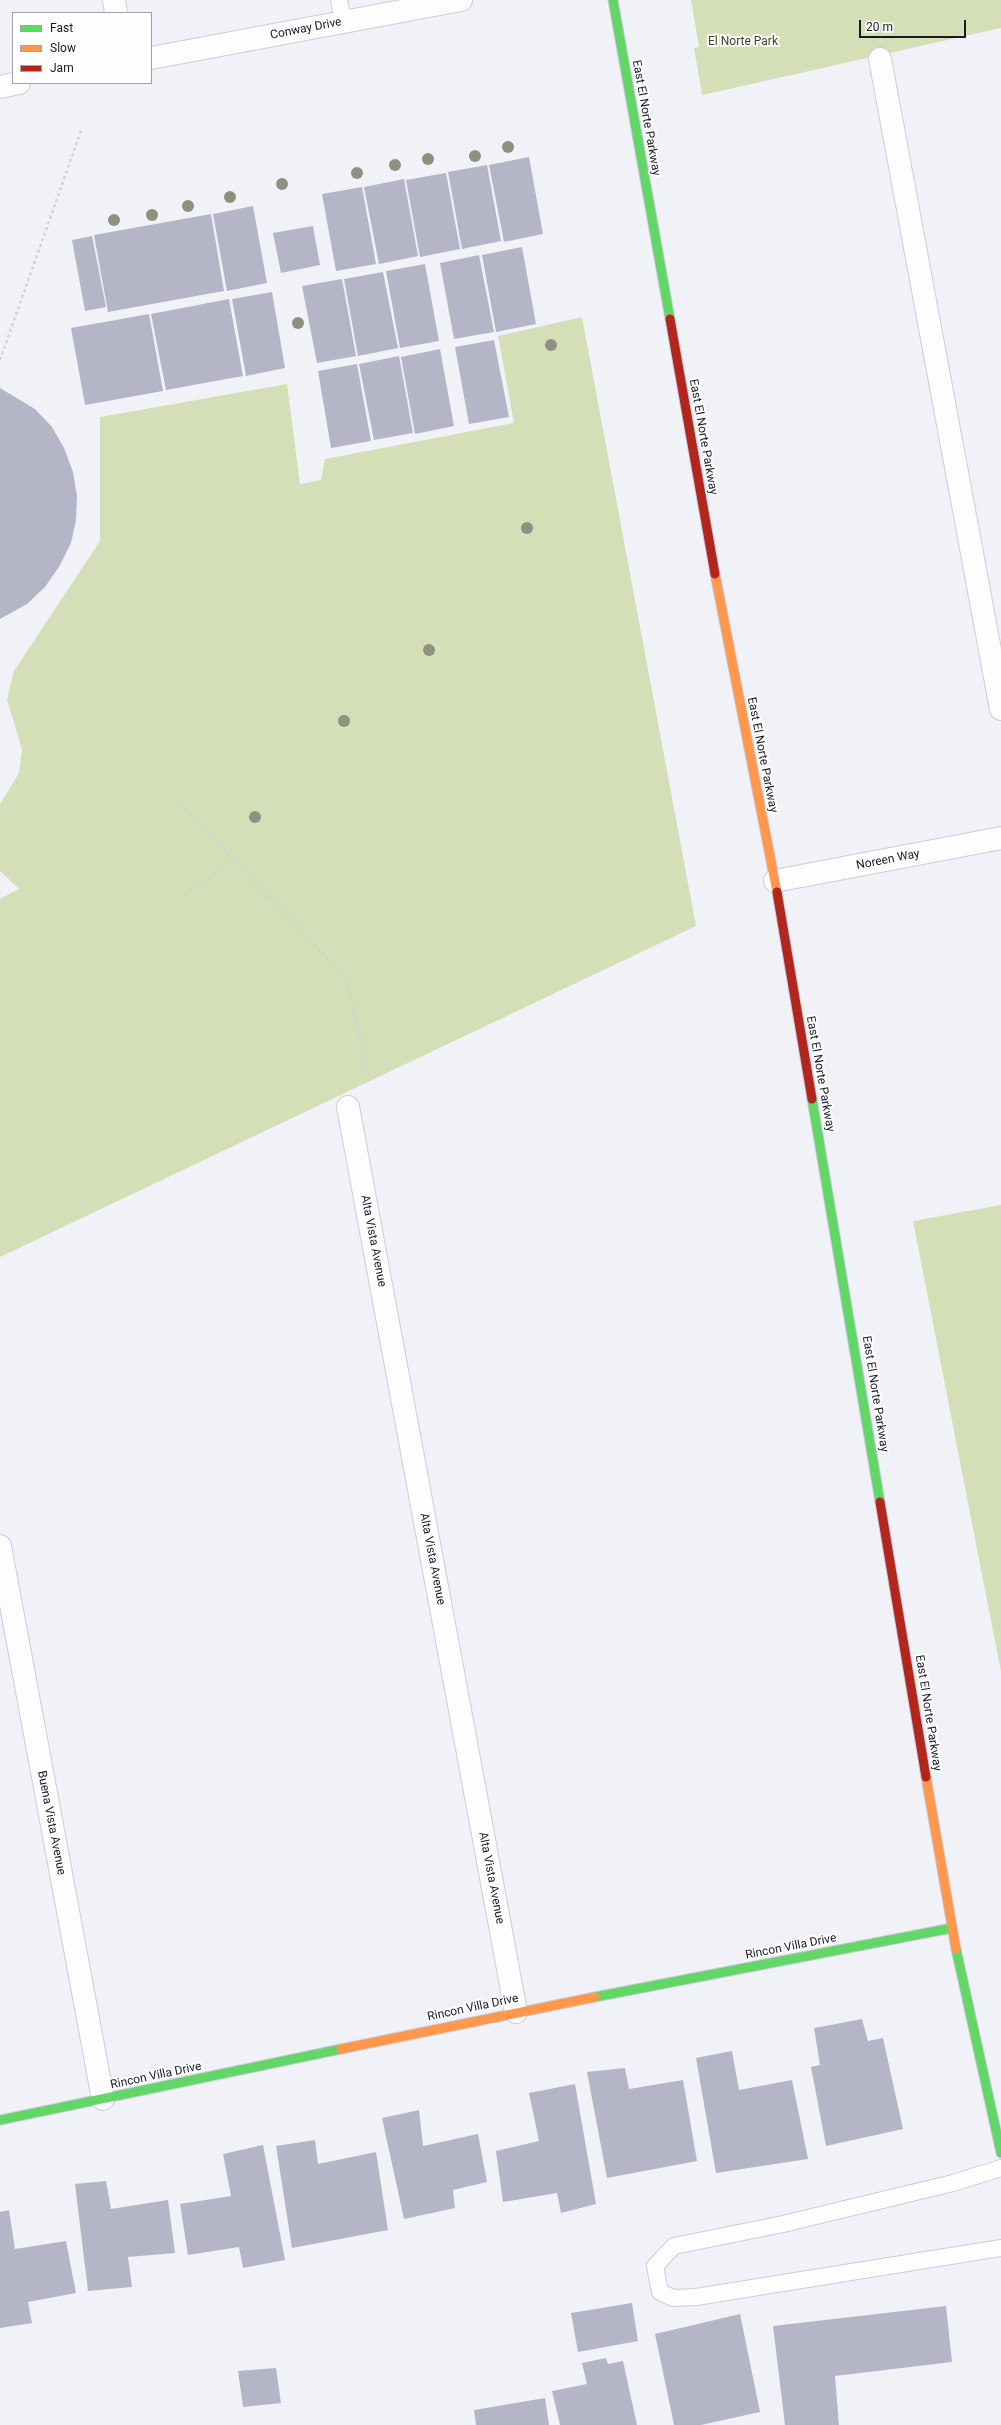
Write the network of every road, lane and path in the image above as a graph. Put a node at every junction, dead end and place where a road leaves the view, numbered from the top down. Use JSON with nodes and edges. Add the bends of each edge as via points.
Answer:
{"nodes":[{"id":1,"x":114,"y":0,"type":"edge"},
{"id":2,"x":339,"y":0,"type":"edge"},
{"id":3,"x":461,"y":0,"type":"edge"},
{"id":4,"x":613,"y":0,"type":"edge"},
{"id":5,"x":116,"y":12,"type":"edge"},
{"id":6,"x":343,"y":22,"type":"junction"},
{"id":7,"x":152,"y":58,"type":"edge"},
{"id":8,"x":880,"y":59,"type":"dead end"},
{"id":9,"x":15,"y":84,"type":"edge"},
{"id":10,"x":0,"y":87,"type":"edge"},
{"id":11,"x":82,"y":128,"type":"dead end"},
{"id":12,"x":0,"y":360,"type":"edge"},
{"id":13,"x":1001,"y":709,"type":"edge"},
{"id":14,"x":182,"y":805,"type":"dead end"},
{"id":15,"x":1001,"y":838,"type":"edge"},
{"id":16,"x":233,"y":859,"type":"junction"},
{"id":17,"x":775,"y":881,"type":"junction"},
{"id":18,"x":184,"y":896,"type":"dead end"},
{"id":19,"x":370,"y":1081,"type":"dead end"},
{"id":20,"x":348,"y":1107,"type":"dead end"},
{"id":21,"x":0,"y":1546,"type":"edge"},
{"id":22,"x":952,"y":1928,"type":"junction"},
{"id":23,"x":516,"y":2012,"type":"junction"},
{"id":24,"x":103,"y":2099,"type":"junction"},
{"id":25,"x":0,"y":2120,"type":"edge"},
{"id":26,"x":1001,"y":2153,"type":"edge"},
{"id":27,"x":1001,"y":2168,"type":"edge"},
{"id":28,"x":1001,"y":2248,"type":"edge"}],
"edges":[{"from":1,"to":5,"type":"street"},
{"from":2,"to":6,"type":"lane"},
{"from":3,"to":6,"type":"street","name":"Conway Drive"},
{"from":4,"to":17,"type":"main road","name":"East El Norte Parkway","via":[[731,664]]},
{"from":6,"to":7,"type":"street","name":"Conway Drive"},
{"from":8,"to":13,"type":"street"},
{"from":9,"to":10,"type":"street"},
{"from":11,"to":12,"type":"path"},
{"from":14,"to":16,"type":"path"},
{"from":15,"to":17,"type":"street","name":"Noreen Way"},
{"from":16,"to":18,"type":"path"},
{"from":16,"to":19,"type":"path","via":[[346,978]]},
{"from":17,"to":22,"type":"main road","name":"East El Norte Parkway"},
{"from":20,"to":23,"type":"street","name":"Alta Vista Avenue"},
{"from":21,"to":24,"type":"street","name":"Buena Vista Avenue"},
{"from":22,"to":23,"type":"main road","name":"Rincon Villa Drive"},
{"from":22,"to":26,"type":"main road","name":"East El Norte Parkway"},
{"from":23,"to":24,"type":"main road","name":"Rincon Villa Drive"},
{"from":24,"to":25,"type":"main road","name":"Rincon Villa Drive"},
{"from":27,"to":28,"type":"lane","via":[[953,2183],[783,2224],[674,2246],[655,2266],[660,2292],[673,2298],[680,2298]]}]}
